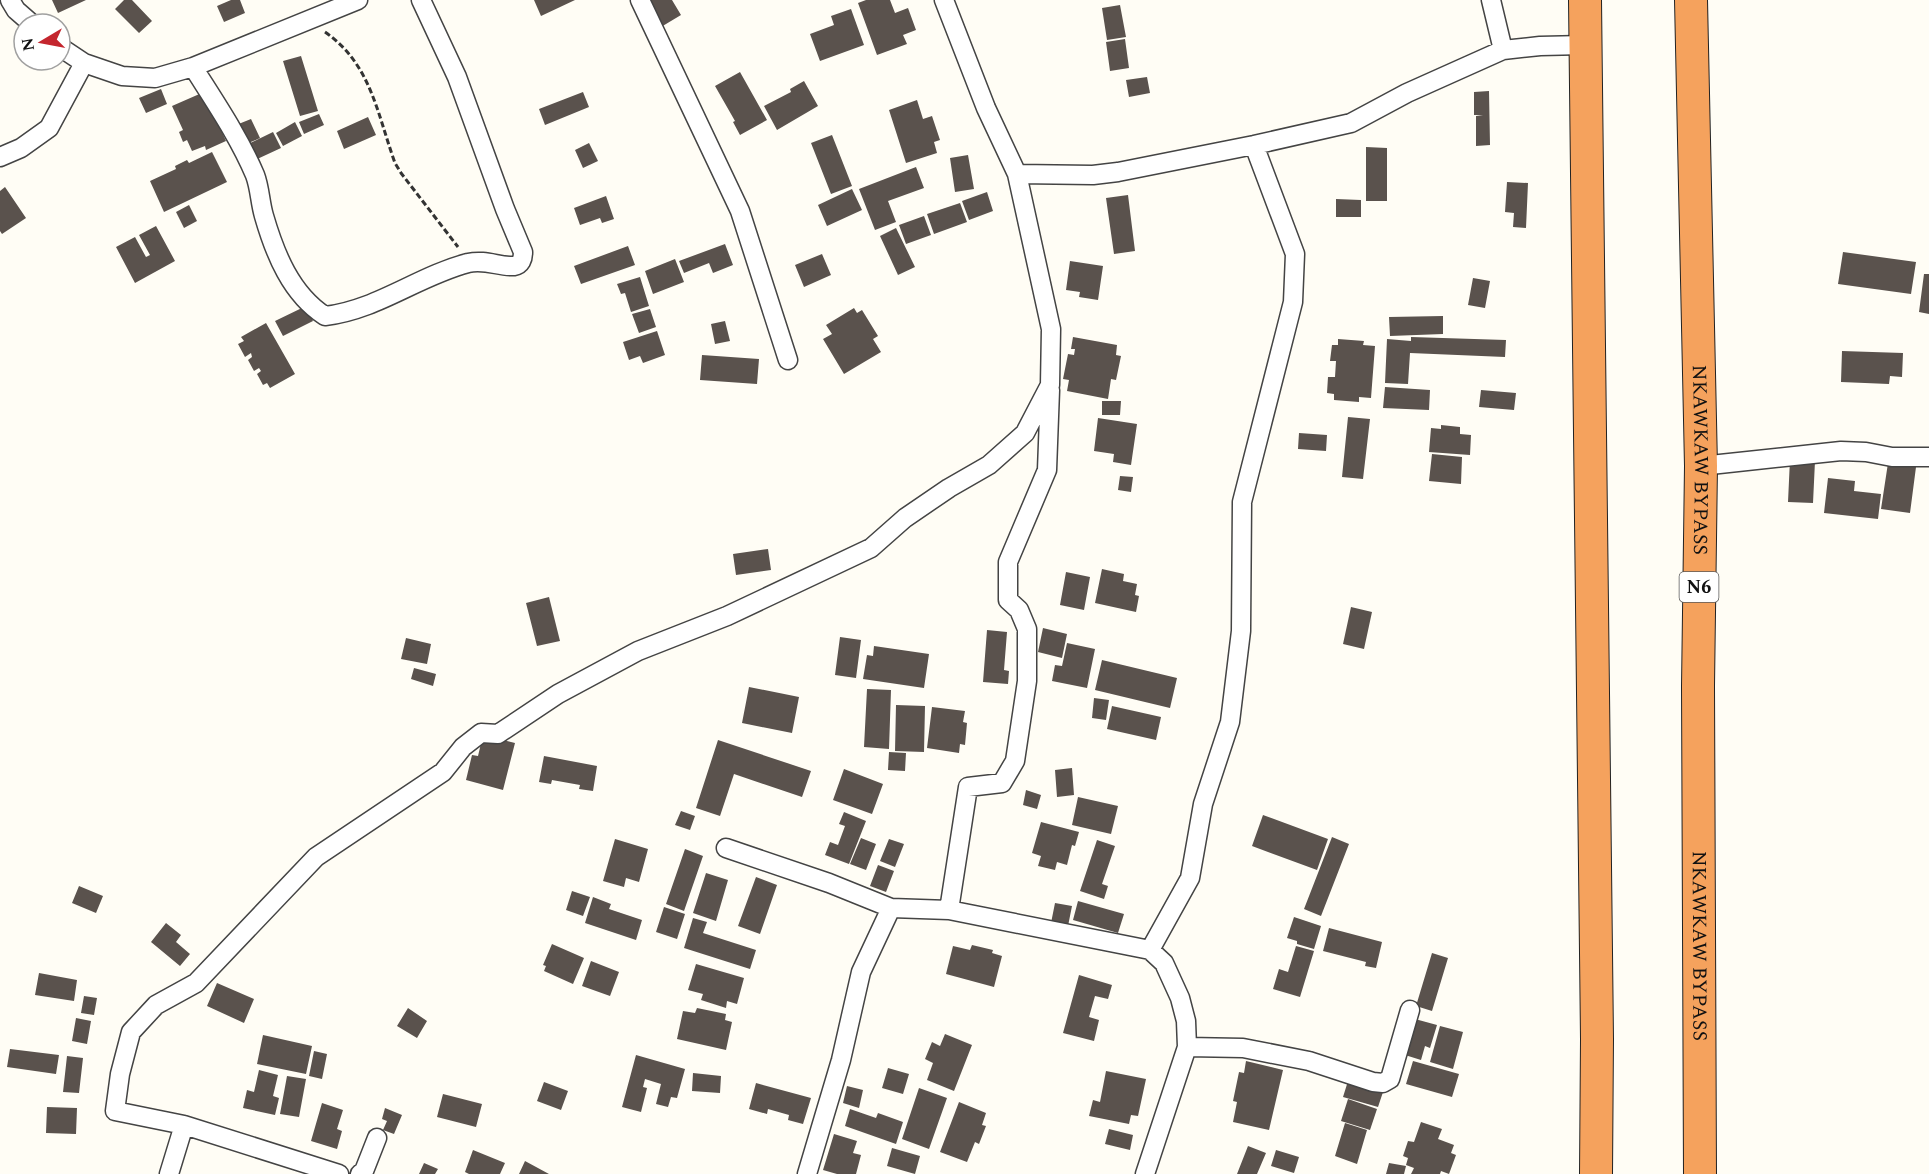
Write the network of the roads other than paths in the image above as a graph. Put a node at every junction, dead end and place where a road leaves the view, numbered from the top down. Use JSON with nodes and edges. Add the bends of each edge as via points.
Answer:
{"nodes":[{"id":1,"x":358,"y":0,"type":"edge"},
{"id":2,"x":421,"y":0,"type":"edge"},
{"id":3,"x":640,"y":0,"type":"edge"},
{"id":4,"x":944,"y":0,"type":"edge"},
{"id":5,"x":1491,"y":0,"type":"edge"},
{"id":6,"x":1585,"y":0,"type":"edge"},
{"id":7,"x":1691,"y":0,"type":"edge"},
{"id":8,"x":1584,"y":45,"type":"junction"},
{"id":9,"x":1503,"y":50,"type":"junction"},
{"id":10,"x":72,"y":55,"type":"edge"},
{"id":11,"x":84,"y":63,"type":"junction"},
{"id":12,"x":193,"y":67,"type":"junction"},
{"id":13,"x":1254,"y":145,"type":"junction"},
{"id":14,"x":0,"y":157,"type":"edge"},
{"id":15,"x":1017,"y":174,"type":"junction"},
{"id":16,"x":788,"y":360,"type":"dead end"},
{"id":17,"x":1050,"y":385,"type":"junction"},
{"id":18,"x":1929,"y":457,"type":"edge"},
{"id":19,"x":1701,"y":466,"type":"junction"},
{"id":20,"x":726,"y":848,"type":"dead end"},
{"id":21,"x":891,"y":908,"type":"junction"},
{"id":22,"x":949,"y":910,"type":"junction"},
{"id":23,"x":1150,"y":950,"type":"junction"},
{"id":24,"x":1410,"y":1010,"type":"dead end"},
{"id":25,"x":1187,"y":1047,"type":"junction"},
{"id":26,"x":184,"y":1125,"type":"junction"},
{"id":27,"x":377,"y":1138,"type":"dead end"},
{"id":28,"x":169,"y":1174,"type":"edge"},
{"id":29,"x":339,"y":1174,"type":"edge"},
{"id":30,"x":360,"y":1174,"type":"edge"},
{"id":31,"x":807,"y":1174,"type":"edge"},
{"id":32,"x":1145,"y":1174,"type":"edge"},
{"id":33,"x":1596,"y":1174,"type":"edge"},
{"id":34,"x":1700,"y":1174,"type":"edge"}],
"edges":[{"from":1,"to":12,"type":"street"},
{"from":2,"to":12,"type":"street","via":[[457,77],[523,252],[521,263],[514,266],[470,263],[383,300],[325,316],[305,301],[275,251],[256,178],[225,117]]},
{"from":3,"to":16,"type":"street","via":[[740,211]]},
{"from":4,"to":15,"type":"street","via":[[986,108]]},
{"from":5,"to":9,"type":"street"},
{"from":6,"to":8,"type":"highway"},
{"from":7,"to":19,"type":"highway","name":"NKAWKAW BYPASS","number":"N6"},
{"from":8,"to":9,"type":"street"},
{"from":8,"to":33,"type":"highway","via":[[1598,1039]]},
{"from":9,"to":13,"type":"street","via":[[1407,93],[1352,123]]},
{"from":10,"to":11,"type":"street"},
{"from":11,"to":12,"type":"street","via":[[122,76],[155,78]]},
{"from":11,"to":14,"type":"street","via":[[48,128],[21,148]]},
{"from":13,"to":15,"type":"street","via":[[1118,172]]},
{"from":13,"to":23,"type":"street","via":[[1295,254],[1293,302],[1242,502],[1241,632],[1230,722],[1203,804],[1190,878]]},
{"from":15,"to":17,"type":"street","via":[[1051,329]]},
{"from":17,"to":22,"type":"street","via":[[1047,470],[1008,562],[1008,600],[1019,610],[1027,629],[1027,681],[1015,761],[1002,783],[968,786]]},
{"from":17,"to":26,"type":"street","via":[[1025,432],[989,465],[905,518],[871,548],[727,616],[638,651],[558,694],[498,734],[482,733],[463,747],[443,772],[316,857],[196,983],[156,1005],[131,1032],[116,1111]]},
{"from":18,"to":19,"type":"street","via":[[1841,451]]},
{"from":19,"to":34,"type":"highway","name":"NKAWKAW BYPASS","number":"N6"},
{"from":20,"to":21,"type":"street"},
{"from":21,"to":22,"type":"street"},
{"from":21,"to":31,"type":"street","via":[[861,972],[841,1060]]},
{"from":22,"to":23,"type":"street"},
{"from":23,"to":25,"type":"street","via":[[1164,963],[1180,998]]},
{"from":24,"to":25,"type":"street","via":[[1390,1079],[1383,1083],[1309,1061],[1243,1048]]},
{"from":25,"to":32,"type":"street"},
{"from":26,"to":28,"type":"street"},
{"from":26,"to":29,"type":"street"},
{"from":27,"to":30,"type":"street"}]}
